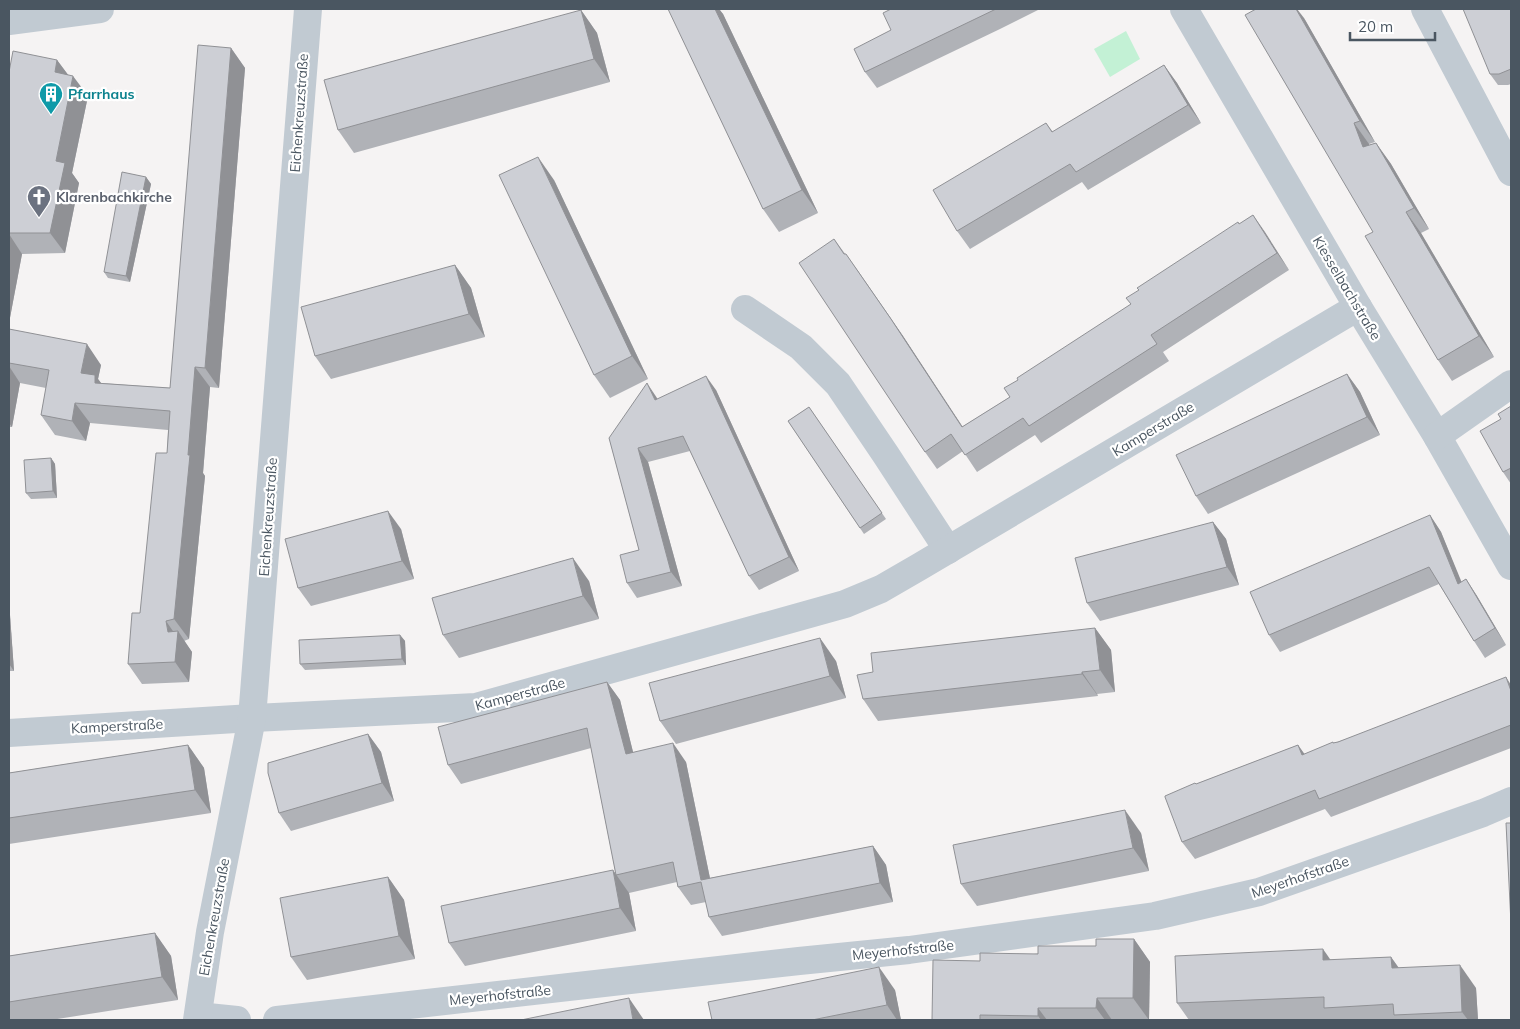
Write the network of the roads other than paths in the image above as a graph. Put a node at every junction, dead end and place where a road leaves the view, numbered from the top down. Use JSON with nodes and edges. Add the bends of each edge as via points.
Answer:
{"nodes":[{"id":1,"x":100,"y":9,"type":"edge"},
{"id":2,"x":308,"y":9,"type":"edge"},
{"id":3,"x":1184,"y":9,"type":"edge"},
{"id":4,"x":1425,"y":9,"type":"edge"},
{"id":5,"x":9,"y":21,"type":"edge"},
{"id":6,"x":1511,"y":172,"type":"edge"},
{"id":7,"x":1358,"y":307,"type":"junction"},
{"id":8,"x":745,"y":310,"type":"dead end"},
{"id":9,"x":1511,"y":384,"type":"edge"},
{"id":10,"x":1437,"y":436,"type":"junction"},
{"id":11,"x":948,"y":550,"type":"junction"},
{"id":12,"x":1511,"y":566,"type":"edge"},
{"id":13,"x":252,"y":718,"type":"junction"},
{"id":14,"x":9,"y":733,"type":"edge"},
{"id":15,"x":1511,"y":801,"type":"edge"},
{"id":16,"x":197,"y":1018,"type":"edge"},
{"id":17,"x":237,"y":1020,"type":"edge"},
{"id":18,"x":277,"y":1020,"type":"edge"}],
"edges":[{"from":1,"to":5,"type":"street"},
{"from":2,"to":13,"type":"street","name":"Eichenkreuzstraße"},
{"from":3,"to":7,"type":"street","name":"Kiesselbachstraße"},
{"from":4,"to":6,"type":"street"},
{"from":7,"to":10,"type":"street","name":"Kiesselbachstraße"},
{"from":7,"to":11,"type":"street","name":"Kamperstraße"},
{"from":8,"to":11,"type":"street","via":[[801,347],[838,384]]},
{"from":9,"to":10,"type":"street"},
{"from":10,"to":12,"type":"street","name":"Kiesselbachstraße"},
{"from":11,"to":13,"type":"street","name":"Kamperstraße","via":[[881,589],[845,604],[476,707]]},
{"from":13,"to":14,"type":"street","name":"Kamperstraße"},
{"from":13,"to":16,"type":"street","name":"Eichenkreuzstraße","via":[[210,932]]},
{"from":15,"to":18,"type":"street","name":"Meyerhofstraße","via":[[1258,892],[1155,916],[909,950]]},
{"from":16,"to":17,"type":"street"}]}
